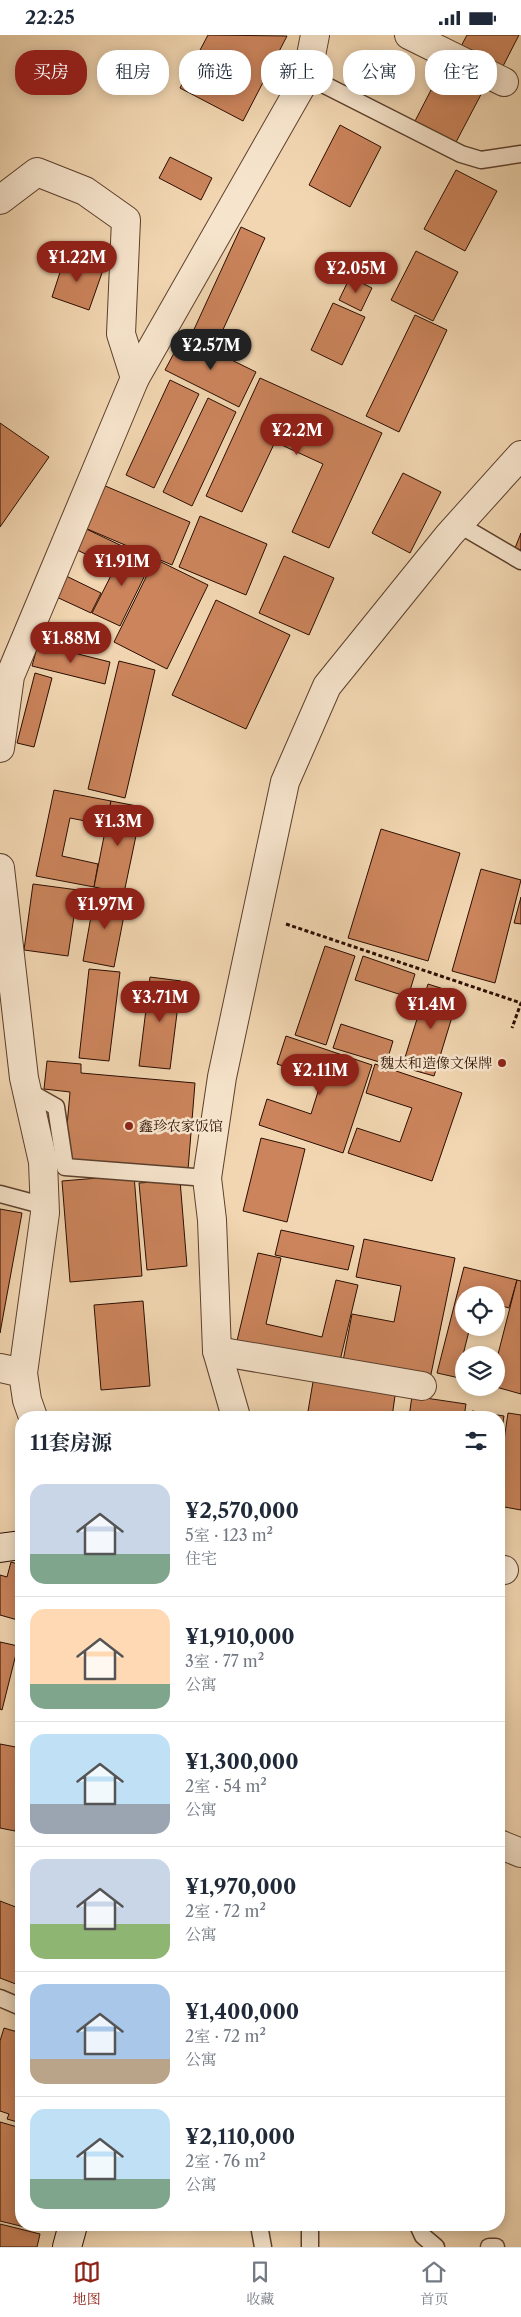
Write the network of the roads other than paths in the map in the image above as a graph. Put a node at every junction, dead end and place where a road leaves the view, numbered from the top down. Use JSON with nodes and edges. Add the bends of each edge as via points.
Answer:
{"nodes":[{"id":1,"x":315,"y":35,"type":"edge"},
{"id":2,"x":409,"y":35,"type":"edge"},
{"id":3,"x":312,"y":50,"type":"edge"},
{"id":4,"x":504,"y":82,"type":"dead end"},
{"id":5,"x":333,"y":89,"type":"edge"},
{"id":6,"x":297,"y":95,"type":"edge"},
{"id":7,"x":521,"y":154,"type":"edge"},
{"id":8,"x":0,"y":200,"type":"edge"},
{"id":9,"x":135,"y":378,"type":"junction"},
{"id":10,"x":521,"y":455,"type":"edge"},
{"id":11,"x":458,"y":524,"type":"junction"},
{"id":12,"x":521,"y":561,"type":"edge"},
{"id":13,"x":0,"y":747,"type":"edge"},
{"id":14,"x":0,"y":878,"type":"edge"},
{"id":15,"x":17,"y":1081,"type":"edge"},
{"id":16,"x":207,"y":1178,"type":"junction"},
{"id":17,"x":0,"y":1194,"type":"edge"},
{"id":18,"x":45,"y":1206,"type":"junction"},
{"id":19,"x":217,"y":1351,"type":"junction"},
{"id":20,"x":12,"y":1370,"type":"edge"},
{"id":21,"x":422,"y":1386,"type":"dead end"},
{"id":22,"x":31,"y":1411,"type":"edge"},
{"id":23,"x":234,"y":1411,"type":"edge"},
{"id":24,"x":15,"y":1546,"type":"edge"},
{"id":25,"x":0,"y":1548,"type":"edge"},
{"id":26,"x":505,"y":1846,"type":"edge"},
{"id":27,"x":521,"y":1853,"type":"edge"},
{"id":28,"x":0,"y":1998,"type":"edge"},
{"id":29,"x":15,"y":2004,"type":"edge"},
{"id":30,"x":71,"y":2231,"type":"edge"},
{"id":31,"x":260,"y":2231,"type":"edge"},
{"id":32,"x":311,"y":2231,"type":"edge"},
{"id":33,"x":421,"y":2231,"type":"edge"},
{"id":34,"x":67,"y":2247,"type":"edge"},
{"id":35,"x":263,"y":2247,"type":"edge"},
{"id":36,"x":310,"y":2247,"type":"edge"},
{"id":37,"x":436,"y":2247,"type":"edge"},
{"id":38,"x":489,"y":2247,"type":"edge"},
{"id":39,"x":496,"y":2247,"type":"edge"}],
"edges":[{"from":1,"to":3,"type":"street"},
{"from":2,"to":4,"type":"street"},
{"from":5,"to":7,"type":"lane","via":[[461,154],[481,160]]},
{"from":6,"to":9,"type":"street"},
{"from":8,"to":9,"type":"street","via":[[37,172],[85,191],[126,220],[121,334]]},
{"from":9,"to":13,"type":"street","via":[[10,676]]},
{"from":10,"to":11,"type":"street"},
{"from":11,"to":12,"type":"lane"},
{"from":11,"to":16,"type":"street","via":[[327,685],[285,782],[222,1077]]},
{"from":14,"to":15,"type":"street"},
{"from":15,"to":16,"type":"lane","via":[[56,1107],[65,1167]]},
{"from":15,"to":18,"type":"street","via":[[43,1162]]},
{"from":16,"to":19,"type":"street","via":[[212,1220]]},
{"from":17,"to":18,"type":"lane"},
{"from":18,"to":20,"type":"street"},
{"from":19,"to":21,"type":"street"},
{"from":19,"to":23,"type":"street"},
{"from":20,"to":22,"type":"street"},
{"from":24,"to":25,"type":"street"},
{"from":26,"to":27,"type":"street"},
{"from":28,"to":29,"type":"lane"},
{"from":30,"to":34,"type":"street"},
{"from":31,"to":35,"type":"lane"},
{"from":32,"to":36,"type":"lane"},
{"from":33,"to":37,"type":"lane"},
{"from":38,"to":39,"type":"lane"}]}
